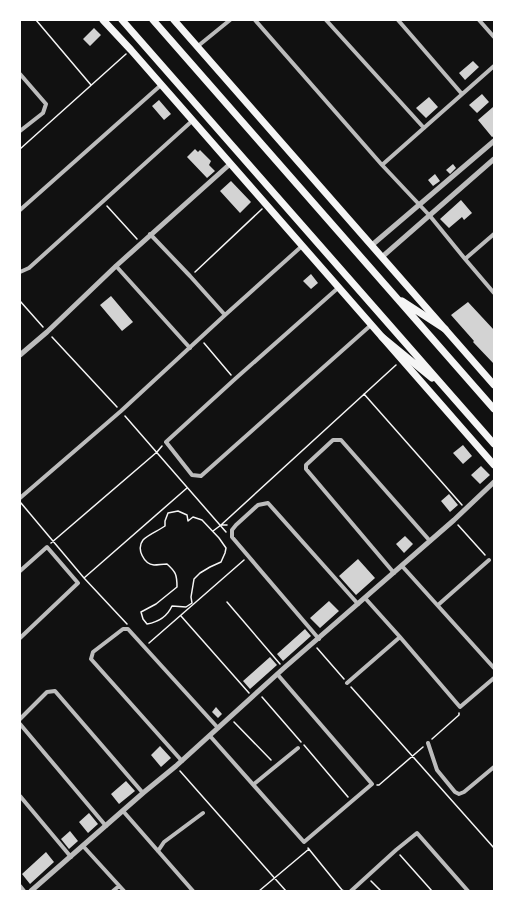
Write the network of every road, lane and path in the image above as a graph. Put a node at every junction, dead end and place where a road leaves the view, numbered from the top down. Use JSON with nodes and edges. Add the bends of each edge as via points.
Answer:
{"nodes":[{"id":1,"x":36,"y":20,"type":"edge"},
{"id":2,"x":122,"y":20,"type":"edge"},
{"id":3,"x":153,"y":20,"type":"edge"},
{"id":4,"x":174,"y":20,"type":"edge"},
{"id":5,"x":230,"y":20,"type":"edge"},
{"id":6,"x":255,"y":20,"type":"edge"},
{"id":7,"x":326,"y":20,"type":"edge"},
{"id":8,"x":398,"y":20,"type":"edge"},
{"id":9,"x":479,"y":20,"type":"edge"},
{"id":10,"x":104,"y":21,"type":"edge"},
{"id":11,"x":494,"y":38,"type":"edge"},
{"id":12,"x":198,"y":46,"type":"junction"},
{"id":13,"x":131,"y":50,"type":"junction"},
{"id":14,"x":494,"y":66,"type":"edge"},
{"id":15,"x":20,"y":74,"type":"edge"},
{"id":16,"x":91,"y":85,"type":"junction"},
{"id":17,"x":161,"y":85,"type":"junction"},
{"id":18,"x":462,"y":94,"type":"junction"},
{"id":19,"x":192,"y":121,"type":"junction"},
{"id":20,"x":424,"y":128,"type":"junction"},
{"id":21,"x":20,"y":131,"type":"edge"},
{"id":22,"x":494,"y":141,"type":"edge"},
{"id":23,"x":20,"y":149,"type":"edge"},
{"id":24,"x":494,"y":159,"type":"edge"},
{"id":25,"x":230,"y":164,"type":"junction"},
{"id":26,"x":382,"y":165,"type":"junction"},
{"id":27,"x":103,"y":201,"type":"junction"},
{"id":28,"x":419,"y":204,"type":"junction"},
{"id":29,"x":266,"y":205,"type":"junction"},
{"id":30,"x":20,"y":210,"type":"edge"},
{"id":31,"x":430,"y":216,"type":"junction"},
{"id":32,"x":150,"y":234,"type":"junction"},
{"id":33,"x":494,"y":234,"type":"edge"},
{"id":34,"x":141,"y":243,"type":"junction"},
{"id":35,"x":372,"y":245,"type":"junction"},
{"id":36,"x":302,"y":246,"type":"junction"},
{"id":37,"x":382,"y":257,"type":"junction"},
{"id":38,"x":465,"y":259,"type":"junction"},
{"id":39,"x":116,"y":266,"type":"junction"},
{"id":40,"x":20,"y":272,"type":"edge"},
{"id":41,"x":190,"y":276,"type":"junction"},
{"id":42,"x":338,"y":288,"type":"junction"},
{"id":43,"x":494,"y":293,"type":"edge"},
{"id":44,"x":394,"y":295,"type":"junction"},
{"id":45,"x":20,"y":301,"type":"edge"},
{"id":46,"x":225,"y":315,"type":"junction"},
{"id":47,"x":371,"y":325,"type":"junction"},
{"id":48,"x":445,"y":329,"type":"junction"},
{"id":49,"x":47,"y":332,"type":"junction"},
{"id":50,"x":382,"y":337,"type":"junction"},
{"id":51,"x":200,"y":338,"type":"junction"},
{"id":52,"x":190,"y":348,"type":"junction"},
{"id":53,"x":20,"y":355,"type":"edge"},
{"id":54,"x":402,"y":360,"type":"junction"},
{"id":55,"x":234,"y":379,"type":"junction"},
{"id":56,"x":494,"y":385,"type":"edge"},
{"id":57,"x":448,"y":391,"type":"junction"},
{"id":58,"x":364,"y":394,"type":"junction"},
{"id":59,"x":494,"y":409,"type":"edge"},
{"id":60,"x":120,"y":411,"type":"junction"},
{"id":61,"x":166,"y":442,"type":"junction"},
{"id":62,"x":494,"y":444,"type":"edge"},
{"id":63,"x":157,"y":452,"type":"junction"},
{"id":64,"x":494,"y":465,"type":"edge"},
{"id":65,"x":494,"y":482,"type":"edge"},
{"id":66,"x":187,"y":488,"type":"junction"},
{"id":67,"x":20,"y":498,"type":"edge"},
{"id":68,"x":23,"y":505,"type":"dead end"},
{"id":69,"x":466,"y":509,"type":"junction"},
{"id":70,"x":454,"y":520,"type":"junction"},
{"id":71,"x":236,"y":525,"type":"junction"},
{"id":72,"x":221,"y":526,"type":"junction"},
{"id":73,"x":213,"y":531,"type":"junction"},
{"id":74,"x":229,"y":536,"type":"dead end"},
{"id":75,"x":53,"y":541,"type":"junction"},
{"id":76,"x":430,"y":541,"type":"junction"},
{"id":77,"x":47,"y":547,"type":"junction"},
{"id":78,"x":247,"y":557,"type":"dead end"},
{"id":79,"x":489,"y":560,"type":"joint"},
{"id":80,"x":402,"y":566,"type":"junction"},
{"id":81,"x":20,"y":571,"type":"edge"},
{"id":82,"x":394,"y":573,"type":"junction"},
{"id":83,"x":84,"y":578,"type":"junction"},
{"id":84,"x":365,"y":598,"type":"junction"},
{"id":85,"x":227,"y":602,"type":"dead end"},
{"id":86,"x":358,"y":604,"type":"junction"},
{"id":87,"x":438,"y":605,"type":"junction"},
{"id":88,"x":190,"y":606,"type":"junction"},
{"id":89,"x":180,"y":616,"type":"junction"},
{"id":90,"x":131,"y":628,"type":"dead end"},
{"id":91,"x":400,"y":637,"type":"junction"},
{"id":92,"x":20,"y":638,"type":"edge"},
{"id":93,"x":319,"y":639,"type":"junction"},
{"id":94,"x":314,"y":644,"type":"junction"},
{"id":95,"x":147,"y":645,"type":"dead end"},
{"id":96,"x":284,"y":668,"type":"junction"},
{"id":97,"x":494,"y":668,"type":"edge"},
{"id":98,"x":278,"y":675,"type":"junction"},
{"id":99,"x":494,"y":678,"type":"edge"},
{"id":100,"x":347,"y":682,"type":"junction"},
{"id":101,"x":258,"y":692,"type":"junction"},
{"id":102,"x":252,"y":697,"type":"junction"},
{"id":103,"x":460,"y":707,"type":"junction"},
{"id":104,"x":230,"y":718,"type":"junction"},
{"id":105,"x":20,"y":719,"type":"edge"},
{"id":106,"x":20,"y":724,"type":"edge"},
{"id":107,"x":218,"y":728,"type":"junction"},
{"id":108,"x":210,"y":736,"type":"junction"},
{"id":109,"x":428,"y":743,"type":"junction"},
{"id":110,"x":298,"y":748,"type":"dead end"},
{"id":111,"x":413,"y":757,"type":"junction"},
{"id":112,"x":271,"y":760,"type":"dead end"},
{"id":113,"x":182,"y":761,"type":"junction"},
{"id":114,"x":176,"y":766,"type":"junction"},
{"id":115,"x":494,"y":767,"type":"edge"},
{"id":116,"x":254,"y":784,"type":"junction"},
{"id":117,"x":372,"y":784,"type":"junction"},
{"id":118,"x":143,"y":793,"type":"junction"},
{"id":119,"x":20,"y":796,"type":"edge"},
{"id":120,"x":352,"y":801,"type":"junction"},
{"id":121,"x":123,"y":811,"type":"junction"},
{"id":122,"x":203,"y":813,"type":"dead end"},
{"id":123,"x":106,"y":826,"type":"junction"},
{"id":124,"x":83,"y":846,"type":"junction"},
{"id":125,"x":494,"y":848,"type":"edge"},
{"id":126,"x":396,"y":850,"type":"junction"},
{"id":127,"x":158,"y":851,"type":"junction"},
{"id":128,"x":71,"y":857,"type":"junction"},
{"id":129,"x":367,"y":876,"type":"junction"},
{"id":130,"x":274,"y":878,"type":"junction"},
{"id":131,"x":20,"y":886,"type":"edge"},
{"id":132,"x":119,"y":886,"type":"junction"},
{"id":133,"x":24,"y":891,"type":"edge"},
{"id":134,"x":31,"y":891,"type":"edge"},
{"id":135,"x":113,"y":891,"type":"edge"},
{"id":136,"x":124,"y":891,"type":"edge"},
{"id":137,"x":193,"y":891,"type":"edge"},
{"id":138,"x":259,"y":891,"type":"edge"},
{"id":139,"x":286,"y":891,"type":"edge"},
{"id":140,"x":344,"y":891,"type":"edge"},
{"id":141,"x":351,"y":891,"type":"edge"},
{"id":142,"x":381,"y":891,"type":"edge"},
{"id":143,"x":432,"y":891,"type":"edge"},
{"id":144,"x":468,"y":891,"type":"edge"}],
"edges":[{"from":1,"to":16,"type":"path"},
{"from":2,"to":57,"type":"main road"},
{"from":3,"to":44,"type":"main road"},
{"from":4,"to":12,"type":"main road"},
{"from":5,"to":12,"type":"street"},
{"from":6,"to":26,"type":"street"},
{"from":7,"to":20,"type":"street"},
{"from":8,"to":18,"type":"street"},
{"from":9,"to":11,"type":"street"},
{"from":10,"to":13,"type":"main road"},
{"from":12,"to":35,"type":"main road"},
{"from":13,"to":16,"type":"path"},
{"from":13,"to":17,"type":"main road"},
{"from":14,"to":18,"type":"street"},
{"from":15,"to":21,"type":"street","via":[[46,104],[43,113]]},
{"from":16,"to":23,"type":"path"},
{"from":17,"to":19,"type":"main road"},
{"from":17,"to":30,"type":"street"},
{"from":18,"to":20,"type":"street"},
{"from":19,"to":25,"type":"main road"},
{"from":19,"to":27,"type":"street"},
{"from":20,"to":26,"type":"street"},
{"from":22,"to":28,"type":"street"},
{"from":24,"to":31,"type":"street"},
{"from":25,"to":29,"type":"main road"},
{"from":25,"to":32,"type":"street"},
{"from":26,"to":28,"type":"street"},
{"from":27,"to":34,"type":"path"},
{"from":27,"to":40,"type":"street","via":[[29,268]]},
{"from":28,"to":31,"type":"street"},
{"from":28,"to":35,"type":"street"},
{"from":29,"to":36,"type":"main road"},
{"from":29,"to":41,"type":"path"},
{"from":31,"to":37,"type":"street"},
{"from":31,"to":38,"type":"street"},
{"from":32,"to":34,"type":"street"},
{"from":32,"to":41,"type":"street"},
{"from":33,"to":38,"type":"street"},
{"from":34,"to":39,"type":"street"},
{"from":35,"to":37,"type":"main road"},
{"from":36,"to":42,"type":"main road"},
{"from":36,"to":46,"type":"street"},
{"from":37,"to":48,"type":"main road"},
{"from":38,"to":43,"type":"street"},
{"from":39,"to":49,"type":"street"},
{"from":39,"to":52,"type":"street"},
{"from":41,"to":46,"type":"street"},
{"from":42,"to":47,"type":"main road"},
{"from":42,"to":55,"type":"street"},
{"from":44,"to":48,"type":"main road"},
{"from":44,"to":59,"type":"main road"},
{"from":45,"to":49,"type":"path"},
{"from":46,"to":51,"type":"street"},
{"from":47,"to":50,"type":"main road"},
{"from":47,"to":61,"type":"street","via":[[201,476],[192,475]]},
{"from":48,"to":56,"type":"main road"},
{"from":49,"to":53,"type":"street"},
{"from":49,"to":60,"type":"path"},
{"from":50,"to":54,"type":"main road"},
{"from":50,"to":57,"type":"main road"},
{"from":51,"to":52,"type":"street"},
{"from":51,"to":55,"type":"path"},
{"from":52,"to":60,"type":"street"},
{"from":54,"to":58,"type":"path"},
{"from":54,"to":64,"type":"main road"},
{"from":55,"to":61,"type":"street"},
{"from":57,"to":62,"type":"main road"},
{"from":58,"to":69,"type":"path"},
{"from":58,"to":72,"type":"path"},
{"from":60,"to":63,"type":"path"},
{"from":60,"to":67,"type":"street"},
{"from":61,"to":63,"type":"path"},
{"from":63,"to":66,"type":"path"},
{"from":63,"to":75,"type":"path"},
{"from":65,"to":69,"type":"street"},
{"from":66,"to":72,"type":"path"},
{"from":66,"to":83,"type":"path"},
{"from":68,"to":75,"type":"path"},
{"from":69,"to":70,"type":"street"},
{"from":70,"to":76,"type":"street"},
{"from":70,"to":79,"type":"path"},
{"from":71,"to":72,"type":"path"},
{"from":71,"to":86,"type":"street","via":[[258,505],[268,503]]},
{"from":71,"to":93,"type":"street","via":[[232,530],[232,537]]},
{"from":72,"to":73,"type":"path"},
{"from":72,"to":74,"type":"path"},
{"from":73,"to":88,"type":"path","via":[[226,548],[225,553],[221,562],[194,579]]},
{"from":73,"to":88,"type":"path","via":[[202,520],[193,517],[188,521],[187,515],[178,511],[168,513],[165,526],[149,535],[140,548],[146,561],[153,565],[167,564],[176,572],[177,579],[177,587],[141,612],[147,624],[164,618],[172,606]]},
{"from":75,"to":77,"type":"path"},
{"from":75,"to":83,"type":"path"},
{"from":76,"to":80,"type":"street"},
{"from":76,"to":82,"type":"street","via":[[341,440],[333,440],[306,465],[306,469]]},
{"from":77,"to":81,"type":"street"},
{"from":77,"to":92,"type":"street","via":[[78,584]]},
{"from":78,"to":88,"type":"path"},
{"from":79,"to":87,"type":"street"},
{"from":80,"to":82,"type":"street"},
{"from":80,"to":87,"type":"street"},
{"from":82,"to":84,"type":"street"},
{"from":83,"to":90,"type":"path"},
{"from":84,"to":86,"type":"street"},
{"from":84,"to":91,"type":"street"},
{"from":85,"to":96,"type":"path"},
{"from":86,"to":93,"type":"street"},
{"from":87,"to":97,"type":"street"},
{"from":88,"to":89,"type":"path"},
{"from":89,"to":95,"type":"path"},
{"from":89,"to":102,"type":"path"},
{"from":91,"to":100,"type":"street"},
{"from":91,"to":103,"type":"street"},
{"from":93,"to":94,"type":"street"},
{"from":94,"to":96,"type":"street"},
{"from":94,"to":100,"type":"path"},
{"from":96,"to":98,"type":"street"},
{"from":98,"to":101,"type":"street"},
{"from":98,"to":117,"type":"street"},
{"from":99,"to":103,"type":"street"},
{"from":100,"to":111,"type":"path"},
{"from":101,"to":102,"type":"street"},
{"from":101,"to":120,"type":"path"},
{"from":102,"to":104,"type":"street"},
{"from":103,"to":109,"type":"path","via":[[459,715]]},
{"from":104,"to":107,"type":"street"},
{"from":104,"to":112,"type":"path"},
{"from":105,"to":118,"type":"street","via":[[47,692],[55,691]]},
{"from":106,"to":123,"type":"street"},
{"from":107,"to":108,"type":"street"},
{"from":107,"to":113,"type":"street","via":[[128,629],[123,629],[93,652],[91,659]]},
{"from":108,"to":113,"type":"street"},
{"from":108,"to":116,"type":"street"},
{"from":109,"to":111,"type":"path"},
{"from":109,"to":115,"type":"street","via":[[437,770],[459,794]]},
{"from":110,"to":116,"type":"street"},
{"from":111,"to":117,"type":"path","via":[[379,785]]},
{"from":111,"to":125,"type":"path"},
{"from":113,"to":114,"type":"street"},
{"from":114,"to":118,"type":"street"},
{"from":114,"to":130,"type":"path"},
{"from":116,"to":120,"type":"street","via":[[304,842]]},
{"from":117,"to":120,"type":"street"},
{"from":118,"to":121,"type":"street"},
{"from":119,"to":128,"type":"street"},
{"from":121,"to":123,"type":"street"},
{"from":121,"to":127,"type":"street"},
{"from":122,"to":127,"type":"street","via":[[164,842]]},
{"from":123,"to":124,"type":"street"},
{"from":124,"to":128,"type":"street"},
{"from":124,"to":132,"type":"street"},
{"from":126,"to":129,"type":"street"},
{"from":126,"to":143,"type":"path"},
{"from":126,"to":144,"type":"street","via":[[417,833]]},
{"from":127,"to":137,"type":"street"},
{"from":128,"to":134,"type":"street"},
{"from":129,"to":141,"type":"street"},
{"from":129,"to":142,"type":"path"},
{"from":130,"to":138,"type":"path"},
{"from":130,"to":139,"type":"path"},
{"from":130,"to":140,"type":"path","via":[[309,849]]},
{"from":131,"to":133,"type":"street"},
{"from":132,"to":135,"type":"street"},
{"from":132,"to":136,"type":"street"}]}
